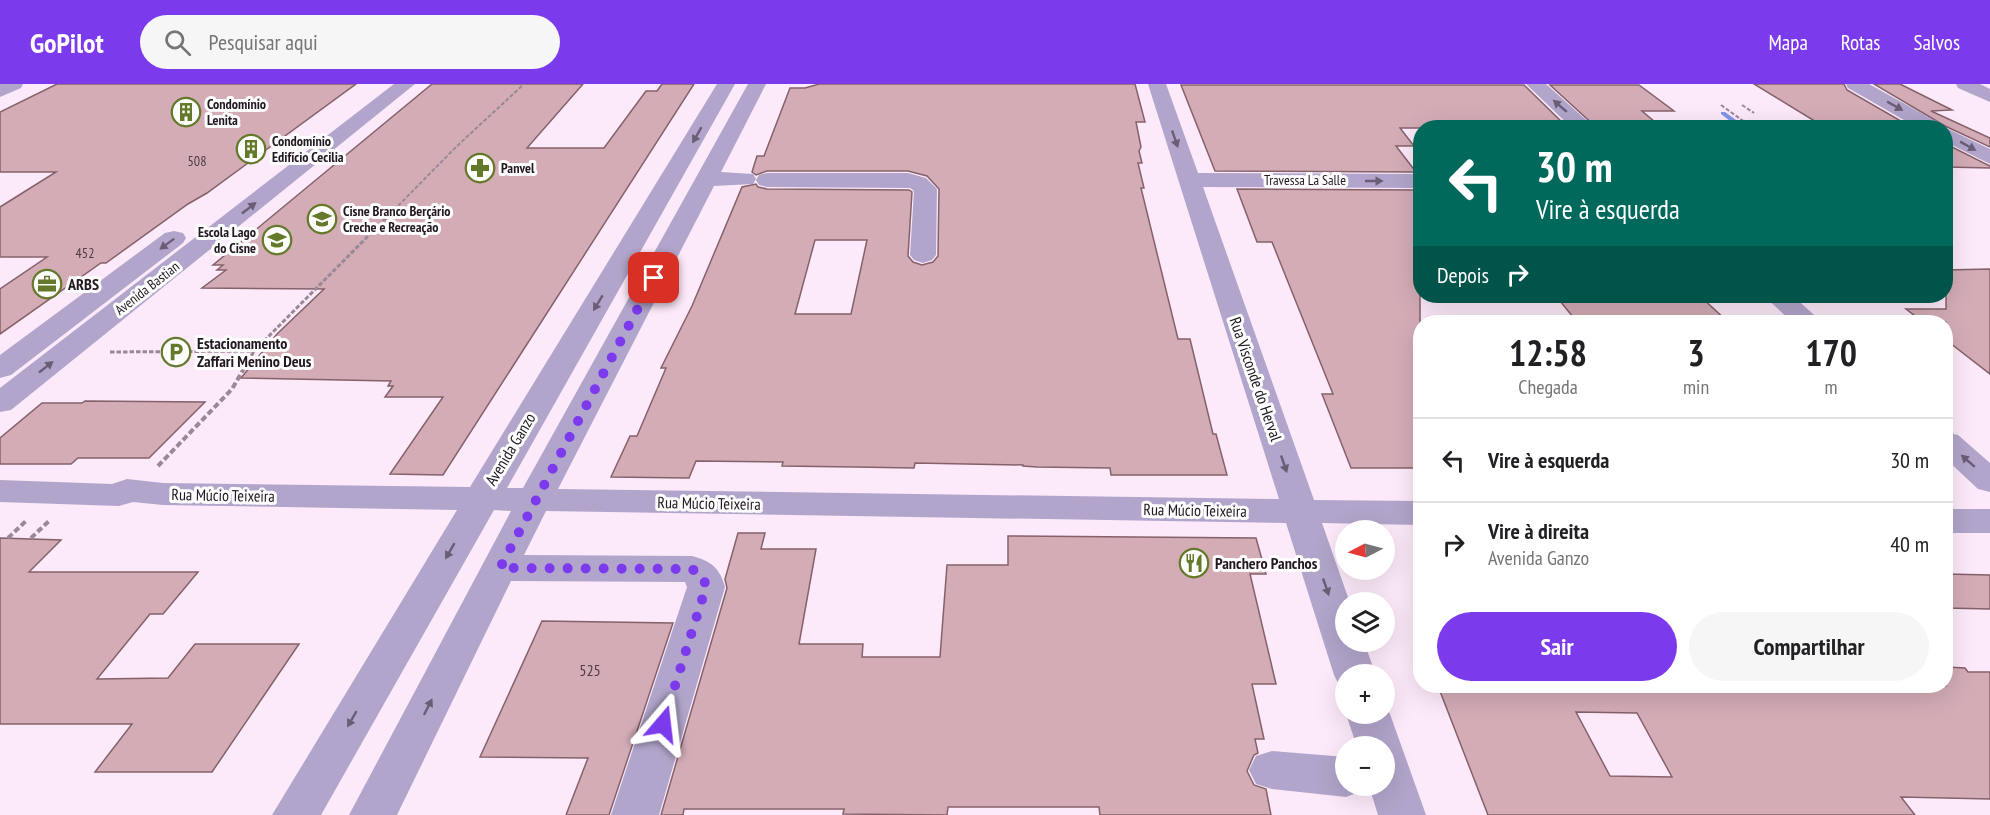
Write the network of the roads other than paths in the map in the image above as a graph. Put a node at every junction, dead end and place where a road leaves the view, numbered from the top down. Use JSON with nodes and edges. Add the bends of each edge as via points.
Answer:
{"nodes":[{"id":1,"x":14,"y":84,"type":"edge"},
{"id":2,"x":383,"y":84,"type":"edge"},
{"id":3,"x":406,"y":84,"type":"edge"},
{"id":4,"x":726,"y":84,"type":"edge"},
{"id":5,"x":757,"y":84,"type":"edge"},
{"id":6,"x":1157,"y":84,"type":"edge"},
{"id":7,"x":1535,"y":84,"type":"edge"},
{"id":8,"x":1855,"y":84,"type":"edge"},
{"id":9,"x":1965,"y":84,"type":"edge"},
{"id":10,"x":0,"y":90,"type":"edge"},
{"id":11,"x":1990,"y":96,"type":"edge"},
{"id":12,"x":1576,"y":120,"type":"edge"},
{"id":13,"x":1920,"y":120,"type":"edge"},
{"id":14,"x":1953,"y":138,"type":"edge"},
{"id":15,"x":1990,"y":158,"type":"edge"},
{"id":16,"x":263,"y":171,"type":"junction"},
{"id":17,"x":295,"y":172,"type":"junction"},
{"id":18,"x":706,"y":179,"type":"junction"},
{"id":19,"x":1189,"y":180,"type":"junction"},
{"id":20,"x":1413,"y":181,"type":"edge"},
{"id":21,"x":649,"y":218,"type":"junction"},
{"id":22,"x":686,"y":218,"type":"junction"},
{"id":23,"x":923,"y":255,"type":"dead end"},
{"id":24,"x":94,"y":299,"type":"junction"},
{"id":25,"x":133,"y":299,"type":"junction"},
{"id":26,"x":1785,"y":303,"type":"edge"},
{"id":27,"x":1800,"y":315,"type":"edge"},
{"id":28,"x":0,"y":369,"type":"edge"},
{"id":29,"x":0,"y":403,"type":"edge"},
{"id":30,"x":1953,"y":448,"type":"edge"},
{"id":31,"x":1990,"y":481,"type":"edge"},
{"id":32,"x":0,"y":491,"type":"edge"},
{"id":33,"x":480,"y":500,"type":"junction"},
{"id":34,"x":534,"y":501,"type":"junction"},
{"id":35,"x":1300,"y":512,"type":"junction"},
{"id":36,"x":1413,"y":513,"type":"edge"},
{"id":37,"x":1953,"y":521,"type":"edge"},
{"id":38,"x":1990,"y":521,"type":"edge"},
{"id":39,"x":500,"y":568,"type":"junction"},
{"id":40,"x":1351,"y":664,"type":"edge"},
{"id":41,"x":1272,"y":770,"type":"dead end"},
{"id":42,"x":1335,"y":776,"type":"edge"},
{"id":43,"x":296,"y":815,"type":"edge"},
{"id":44,"x":373,"y":815,"type":"edge"},
{"id":45,"x":635,"y":815,"type":"edge"}],
"edges":[{"from":1,"to":10,"type":"street"},
{"from":2,"to":16,"type":"street","name":"Avenida Bastian"},
{"from":3,"to":17,"type":"street","name":"Avenida Bastian"},
{"from":4,"to":21,"type":"street","name":"Avenida Ganzo","one_way":true},
{"from":5,"to":18,"type":"street"},
{"from":6,"to":19,"type":"street","name":"Rua Visconde do Herval","one_way":true},
{"from":12,"to":7,"type":"street","one_way":true},
{"from":8,"to":13,"type":"street","one_way":true},
{"from":9,"to":11,"type":"street"},
{"from":14,"to":15,"type":"street","one_way":true},
{"from":16,"to":17,"type":"street"},
{"from":16,"to":24,"type":"street","name":"Avenida Bastian","one_way":true},
{"from":25,"to":17,"type":"street","name":"Avenida Bastian","one_way":true},
{"from":18,"to":22,"type":"street"},
{"from":18,"to":23,"type":"street","via":[[918,183],[926,189]]},
{"from":19,"to":20,"type":"street","name":"Travessa La Salle","one_way":true},
{"from":19,"to":35,"type":"street","name":"Rua Visconde do Herval","one_way":true},
{"from":21,"to":22,"type":"street"},
{"from":21,"to":33,"type":"street","name":"Avenida Ganzo","one_way":true},
{"from":22,"to":34,"type":"street"},
{"from":24,"to":25,"type":"street"},
{"from":24,"to":28,"type":"street","name":"Avenida Bastian"},
{"from":29,"to":25,"type":"street","name":"Avenida Bastian","one_way":true},
{"from":26,"to":27,"type":"street"},
{"from":31,"to":30,"type":"street","one_way":true},
{"from":32,"to":33,"type":"street","name":"Rua Múcio Teixeira","via":[[119,495],[127,490]]},
{"from":33,"to":34,"type":"street","name":"Rua Múcio Teixeira"},
{"from":33,"to":43,"type":"street","name":"Avenida Ganzo","one_way":true},
{"from":34,"to":35,"type":"street","name":"Rua Múcio Teixeira"},
{"from":34,"to":39,"type":"street"},
{"from":35,"to":36,"type":"street","name":"Rua Múcio Teixeira"},
{"from":35,"to":40,"type":"street","name":"Rua Visconde do Herval","one_way":true},
{"from":37,"to":38,"type":"street"},
{"from":44,"to":39,"type":"street","one_way":true},
{"from":39,"to":45,"type":"street","via":[[692,569],[703,576],[706,587]]},
{"from":41,"to":42,"type":"street"}]}
